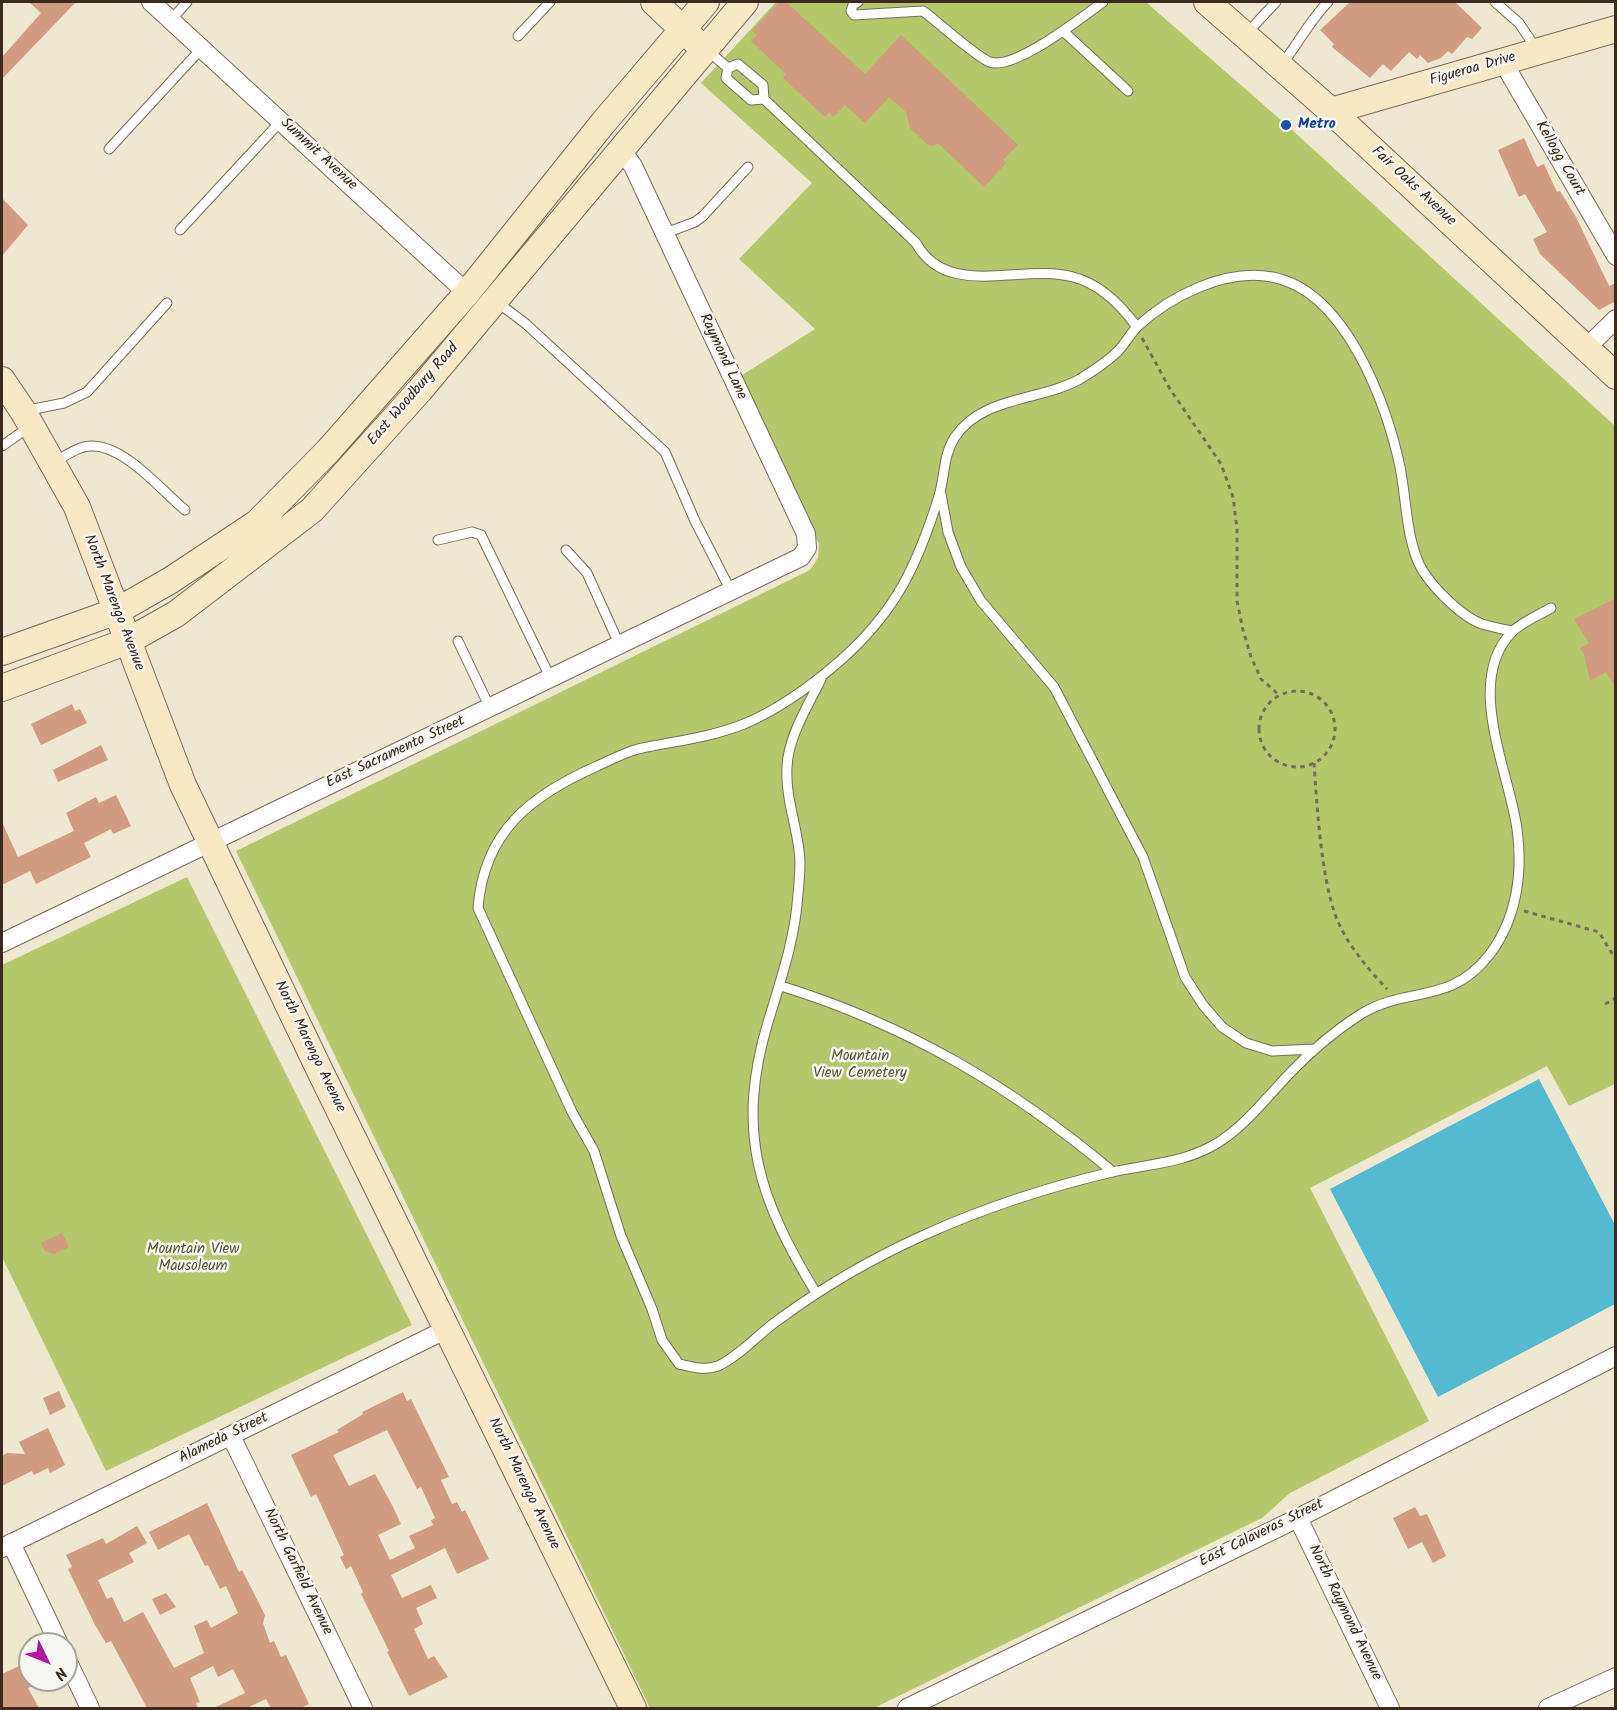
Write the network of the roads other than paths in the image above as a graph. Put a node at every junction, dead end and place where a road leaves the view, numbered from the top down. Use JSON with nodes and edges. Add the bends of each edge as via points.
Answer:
{"nodes":[{"id":1,"x":151,"y":2,"type":"edge"},
{"id":2,"x":187,"y":2,"type":"edge"},
{"id":3,"x":550,"y":2,"type":"edge"},
{"id":4,"x":654,"y":2,"type":"edge"},
{"id":5,"x":706,"y":2,"type":"edge"},
{"id":6,"x":745,"y":2,"type":"edge"},
{"id":7,"x":858,"y":2,"type":"edge"},
{"id":8,"x":929,"y":2,"type":"edge"},
{"id":9,"x":1103,"y":2,"type":"edge"},
{"id":10,"x":1208,"y":2,"type":"edge"},
{"id":11,"x":1276,"y":2,"type":"edge"},
{"id":12,"x":1328,"y":2,"type":"edge"},
{"id":13,"x":1495,"y":2,"type":"edge"},
{"id":14,"x":923,"y":11,"type":"junction"},
{"id":15,"x":170,"y":18,"type":"junction"},
{"id":16,"x":1616,"y":29,"type":"edge"},
{"id":17,"x":681,"y":30,"type":"junction"},
{"id":18,"x":1063,"y":31,"type":"junction"},
{"id":19,"x":1245,"y":35,"type":"junction"},
{"id":20,"x":518,"y":36,"type":"dead end"},
{"id":21,"x":202,"y":48,"type":"junction"},
{"id":22,"x":704,"y":48,"type":"junction"},
{"id":23,"x":1538,"y":52,"type":"junction"},
{"id":24,"x":1503,"y":62,"type":"junction"},
{"id":25,"x":1281,"y":65,"type":"junction"},
{"id":26,"x":728,"y":68,"type":"junction"},
{"id":27,"x":1128,"y":91,"type":"dead end"},
{"id":28,"x":764,"y":99,"type":"junction"},
{"id":29,"x":1331,"y":111,"type":"junction"},
{"id":30,"x":281,"y":121,"type":"junction"},
{"id":31,"x":620,"y":148,"type":"junction"},
{"id":32,"x":109,"y":149,"type":"dead end"},
{"id":33,"x":748,"y":167,"type":"dead end"},
{"id":34,"x":180,"y":230,"type":"dead end"},
{"id":35,"x":663,"y":234,"type":"junction"},
{"id":36,"x":1616,"y":255,"type":"edge"},
{"id":37,"x":482,"y":292,"type":"junction"},
{"id":38,"x":167,"y":303,"type":"dead end"},
{"id":39,"x":1616,"y":320,"type":"edge"},
{"id":40,"x":1137,"y":327,"type":"junction"},
{"id":41,"x":1586,"y":348,"type":"junction"},
{"id":42,"x":1616,"y":376,"type":"edge"},
{"id":43,"x":2,"y":380,"type":"edge"},
{"id":44,"x":27,"y":418,"type":"junction"},
{"id":45,"x":2,"y":446,"type":"edge"},
{"id":46,"x":52,"y":463,"type":"junction"},
{"id":47,"x":940,"y":492,"type":"junction"},
{"id":48,"x":185,"y":510,"type":"dead end"},
{"id":49,"x":438,"y":540,"type":"dead end"},
{"id":50,"x":566,"y":550,"type":"dead end"},
{"id":51,"x":791,"y":564,"type":"joint"},
{"id":52,"x":732,"y":593,"type":"junction"},
{"id":53,"x":1551,"y":608,"type":"dead end"},
{"id":54,"x":117,"y":611,"type":"junction"},
{"id":55,"x":1512,"y":631,"type":"junction"},
{"id":56,"x":128,"y":641,"type":"junction"},
{"id":57,"x":458,"y":641,"type":"dead end"},
{"id":58,"x":620,"y":646,"type":"junction"},
{"id":59,"x":2,"y":652,"type":"edge"},
{"id":60,"x":822,"y":676,"type":"junction"},
{"id":61,"x":551,"y":679,"type":"junction"},
{"id":62,"x":2,"y":688,"type":"edge"},
{"id":63,"x":490,"y":708,"type":"junction"},
{"id":64,"x":210,"y":842,"type":"junction"},
{"id":65,"x":2,"y":943,"type":"edge"},
{"id":66,"x":781,"y":986,"type":"junction"},
{"id":67,"x":1314,"y":1049,"type":"junction"},
{"id":68,"x":1113,"y":1172,"type":"junction"},
{"id":69,"x":816,"y":1293,"type":"junction"},
{"id":70,"x":447,"y":1329,"type":"junction"},
{"id":71,"x":1616,"y":1356,"type":"edge"},
{"id":72,"x":231,"y":1436,"type":"junction"},
{"id":73,"x":1298,"y":1518,"type":"junction"},
{"id":74,"x":6,"y":1546,"type":"edge"},
{"id":75,"x":53,"y":1632,"type":"edge"},
{"id":76,"x":1616,"y":1677,"type":"edge"},
{"id":77,"x":78,"y":1683,"type":"edge"},
{"id":78,"x":90,"y":1708,"type":"edge"},
{"id":79,"x":363,"y":1708,"type":"edge"},
{"id":80,"x":633,"y":1708,"type":"edge"},
{"id":81,"x":907,"y":1708,"type":"edge"},
{"id":82,"x":1390,"y":1708,"type":"edge"},
{"id":83,"x":1548,"y":1708,"type":"edge"}],
"edges":[{"from":1,"to":15,"type":"street","name":"Summit Avenue"},
{"from":2,"to":15,"type":"lane"},
{"from":3,"to":20,"type":"lane"},
{"from":4,"to":17,"type":"main road"},
{"from":5,"to":17,"type":"main road","name":"East Woodbury Road"},
{"from":6,"to":22,"type":"main road","name":"East Woodbury Road"},
{"from":7,"to":14,"type":"lane","via":[[853,5],[854,15]]},
{"from":8,"to":14,"type":"lane"},
{"from":9,"to":18,"type":"lane"},
{"from":10,"to":19,"type":"main road","name":"Fair Oaks Avenue"},
{"from":11,"to":19,"type":"lane"},
{"from":12,"to":25,"type":"lane"},
{"from":13,"to":23,"type":"lane","via":[[1519,23]]},
{"from":14,"to":18,"type":"lane","via":[[990,62],[1007,62]]},
{"from":15,"to":21,"type":"street","name":"Summit Avenue"},
{"from":16,"to":23,"type":"main road","name":"Figueroa Drive"},
{"from":17,"to":22,"type":"main road"},
{"from":17,"to":37,"type":"main road","name":"East Woodbury Road"},
{"from":18,"to":27,"type":"lane"},
{"from":19,"to":25,"type":"main road","name":"Fair Oaks Avenue"},
{"from":21,"to":30,"type":"street","name":"Summit Avenue"},
{"from":21,"to":32,"type":"lane"},
{"from":22,"to":26,"type":"lane"},
{"from":22,"to":31,"type":"main road","name":"East Woodbury Road"},
{"from":23,"to":24,"type":"main road","name":"Figueroa Drive"},
{"from":24,"to":29,"type":"main road","name":"Figueroa Drive"},
{"from":24,"to":36,"type":"street","name":"Kellogg Court"},
{"from":25,"to":29,"type":"main road","name":"Fair Oaks Avenue"},
{"from":26,"to":28,"type":"lane","via":[[726,78],[737,89],[751,100]]},
{"from":26,"to":28,"type":"lane","via":[[738,64],[751,74],[763,85]]},
{"from":28,"to":40,"type":"lane","via":[[916,243],[923,256],[941,269],[984,277],[1073,277],[1101,290],[1123,308]]},
{"from":29,"to":41,"type":"main road","name":"Fair Oaks Avenue"},
{"from":30,"to":34,"type":"lane"},
{"from":30,"to":37,"type":"street","name":"Summit Avenue"},
{"from":31,"to":35,"type":"street","name":"Raymond Lane","via":[[633,166]]},
{"from":31,"to":37,"type":"main road","name":"East Woodbury Road"},
{"from":33,"to":35,"type":"lane","via":[[704,216]]},
{"from":35,"to":51,"type":"street","name":"Raymond Lane","via":[[806,534],[807,548]]},
{"from":37,"to":52,"type":"lane","via":[[526,324],[664,452]]},
{"from":37,"to":54,"type":"main road","name":"East Woodbury Road","via":[[257,523]]},
{"from":37,"to":56,"type":"main road","name":"East Woodbury Road","via":[[420,390],[312,510],[176,614]]},
{"from":38,"to":44,"type":"lane","via":[[87,392]]},
{"from":39,"to":41,"type":"street"},
{"from":40,"to":47,"type":"lane","via":[[1118,351],[1077,381],[973,418],[955,437],[948,452]]},
{"from":40,"to":55,"type":"lane","via":[[1164,306],[1207,284],[1250,274],[1275,277],[1303,289],[1330,313],[1354,345],[1374,384],[1393,437],[1417,562],[1455,607],[1479,623]]},
{"from":41,"to":42,"type":"main road","name":"Fair Oaks Avenue"},
{"from":43,"to":44,"type":"main road","name":"North Marengo Avenue"},
{"from":44,"to":45,"type":"lane"},
{"from":44,"to":46,"type":"main road","name":"North Marengo Avenue"},
{"from":46,"to":48,"type":"lane","via":[[83,447],[119,452]]},
{"from":46,"to":54,"type":"main road","name":"North Marengo Avenue","via":[[77,507]]},
{"from":47,"to":60,"type":"lane","via":[[912,573],[892,606]]},
{"from":47,"to":67,"type":"lane","via":[[948,532],[961,567],[981,601],[1054,687],[1143,857],[1185,977],[1203,1005],[1222,1027],[1246,1044],[1272,1051]]},
{"from":49,"to":61,"type":"lane","via":[[471,532],[481,535]]},
{"from":50,"to":58,"type":"lane","via":[[587,573]]},
{"from":51,"to":52,"type":"street","name":"East Sacramento Street"},
{"from":52,"to":58,"type":"street","name":"East Sacramento Street"},
{"from":53,"to":55,"type":"lane"},
{"from":54,"to":56,"type":"main road","name":"North Marengo Avenue"},
{"from":54,"to":59,"type":"main road","name":"East Woodbury Road"},
{"from":55,"to":67,"type":"lane","via":[[1490,676],[1490,705],[1517,830],[1519,882],[1503,934],[1473,973],[1456,986],[1397,999],[1363,1013]]},
{"from":56,"to":62,"type":"main road","name":"East Woodbury Road"},
{"from":56,"to":64,"type":"main road","name":"North Marengo Avenue","via":[[183,785]]},
{"from":57,"to":63,"type":"lane"},
{"from":58,"to":61,"type":"street","name":"East Sacramento Street"},
{"from":60,"to":66,"type":"lane","via":[[793,738],[786,766],[800,862],[792,941]]},
{"from":60,"to":69,"type":"lane","via":[[778,708],[742,724],[708,736],[633,750],[546,791],[519,814],[495,847],[480,878],[478,908],[572,1112],[594,1151],[621,1236],[662,1340],[679,1364],[704,1370],[719,1365]]},
{"from":61,"to":63,"type":"street","name":"East Sacramento Street"},
{"from":63,"to":64,"type":"street","name":"East Sacramento Street"},
{"from":64,"to":65,"type":"street","name":"East Sacramento Street"},
{"from":64,"to":70,"type":"main road","name":"North Marengo Avenue"},
{"from":66,"to":68,"type":"lane","via":[[840,1005],[955,1060],[1028,1104]]},
{"from":66,"to":69,"type":"lane","via":[[759,1057],[753,1094],[753,1137],[759,1175],[772,1213]]},
{"from":67,"to":68,"type":"lane","via":[[1220,1142],[1162,1164]]},
{"from":68,"to":69,"type":"lane","via":[[958,1220],[849,1272]]},
{"from":70,"to":72,"type":"street","name":"Alameda Street"},
{"from":70,"to":80,"type":"main road","name":"North Marengo Avenue"},
{"from":71,"to":73,"type":"street","name":"East Calaveras Street"},
{"from":72,"to":74,"type":"street","name":"Alameda Street"},
{"from":72,"to":79,"type":"street","name":"North Garfield Avenue"},
{"from":73,"to":81,"type":"street","name":"East Calaveras Street"},
{"from":73,"to":82,"type":"street","name":"North Raymond Avenue"},
{"from":74,"to":75,"type":"street"},
{"from":76,"to":83,"type":"street"},
{"from":77,"to":78,"type":"street"}]}
